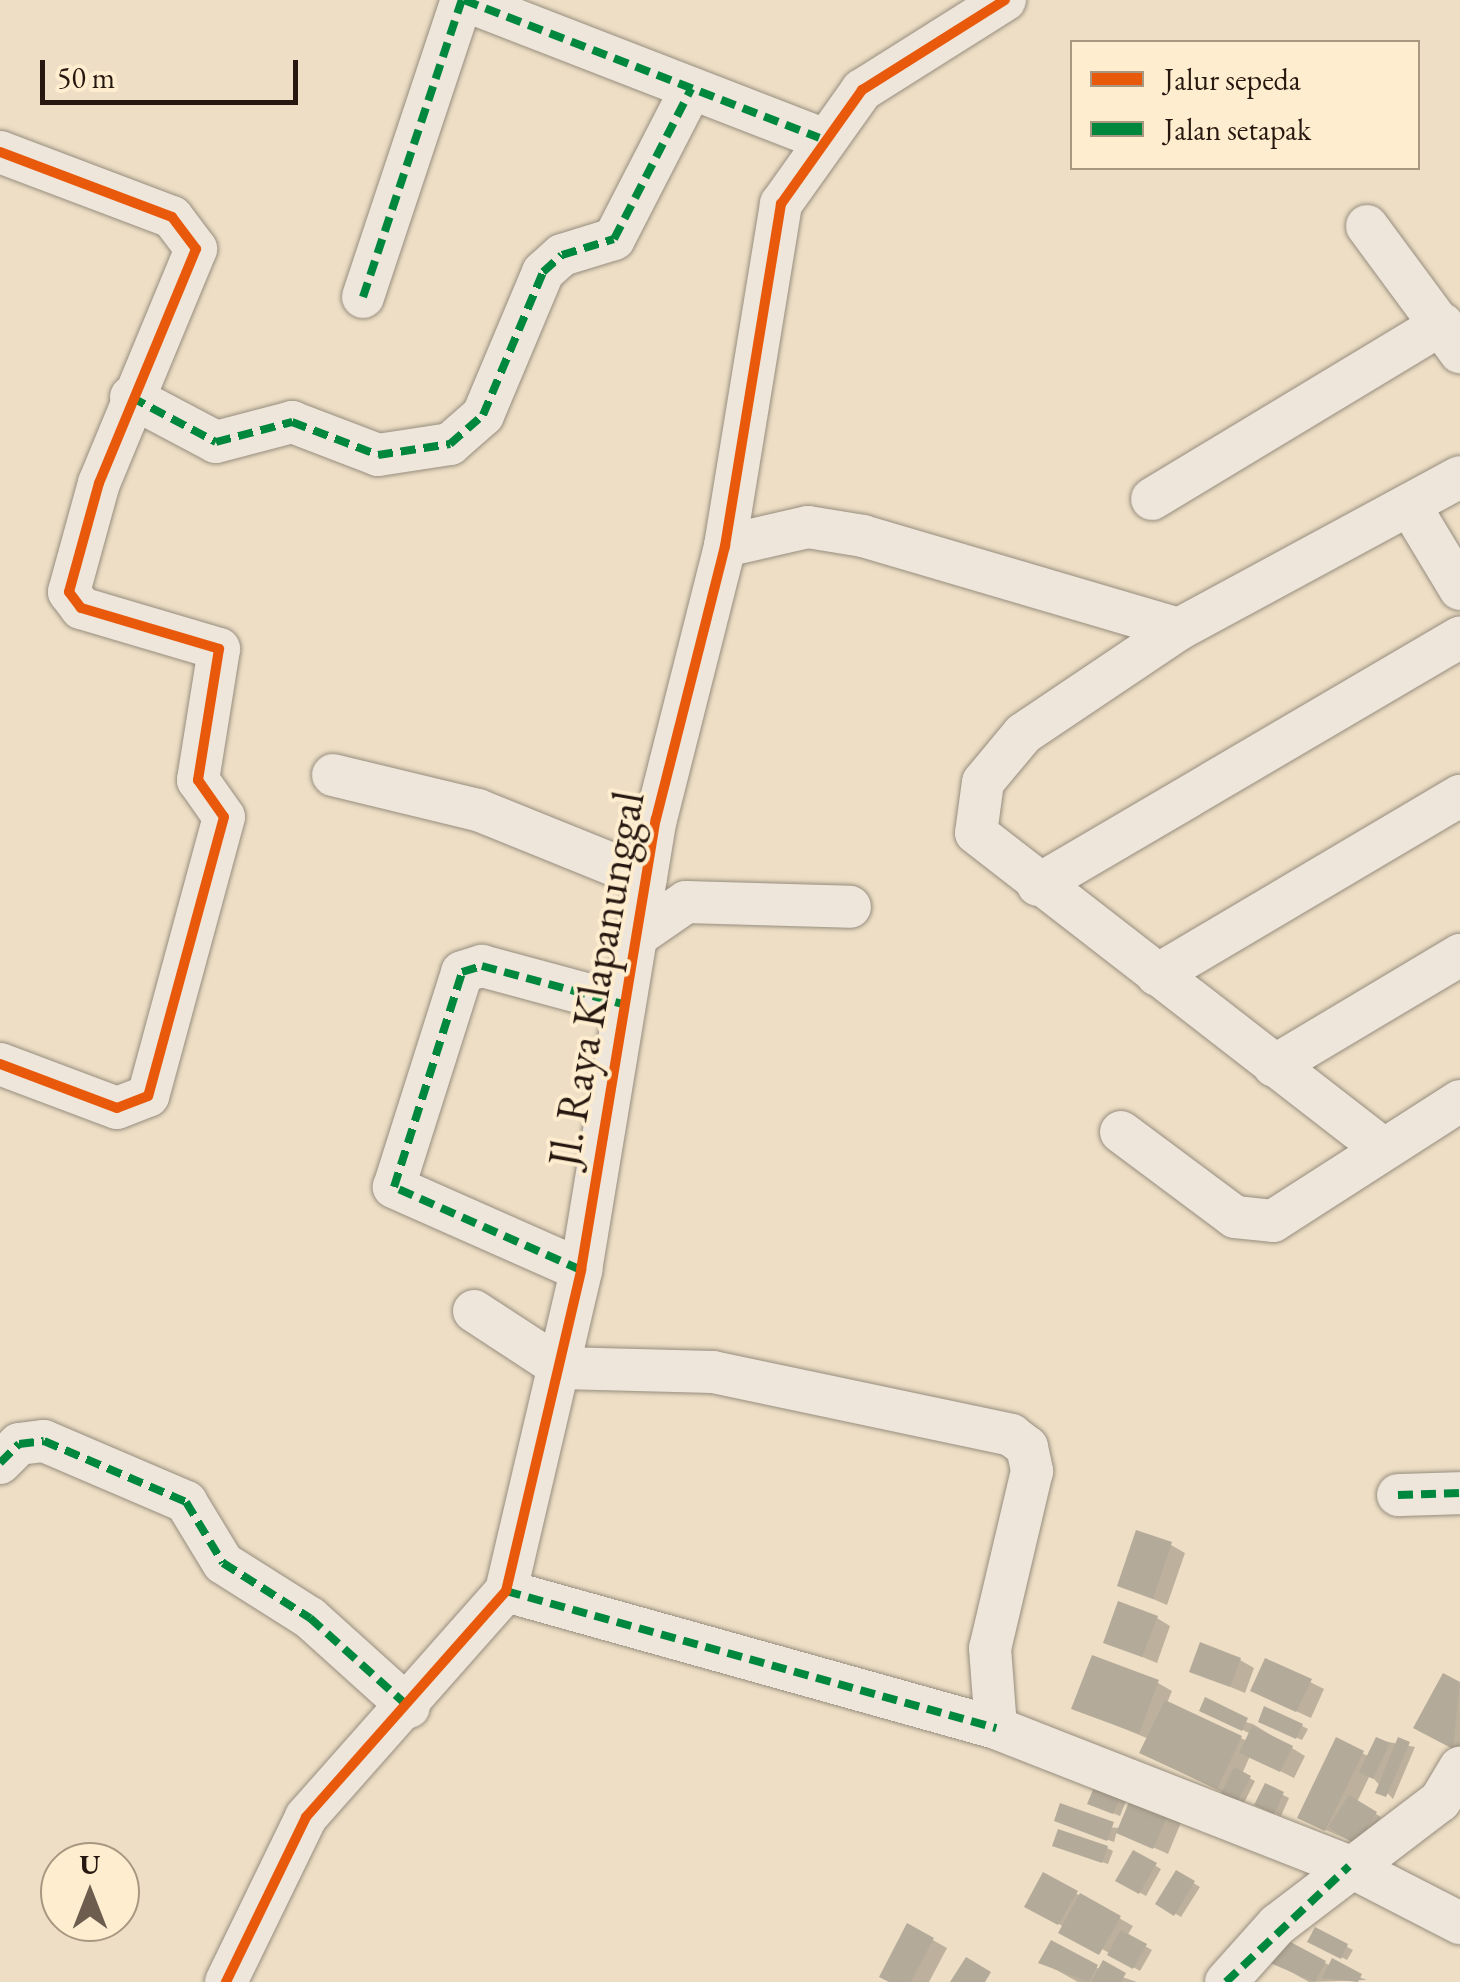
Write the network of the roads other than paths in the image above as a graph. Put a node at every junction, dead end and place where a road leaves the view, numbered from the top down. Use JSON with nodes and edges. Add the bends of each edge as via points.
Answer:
{"nodes":[{"id":1,"x":463,"y":0,"type":"edge"},
{"id":2,"x":1004,"y":0,"type":"edge"},
{"id":3,"x":691,"y":89,"type":"junction"},
{"id":4,"x":819,"y":138,"type":"junction"},
{"id":5,"x":0,"y":152,"type":"edge"},
{"id":6,"x":1367,"y":226,"type":"dead end"},
{"id":7,"x":363,"y":297,"type":"dead end"},
{"id":8,"x":1451,"y":338,"type":"edge"},
{"id":9,"x":131,"y":397,"type":"junction"},
{"id":10,"x":1460,"y":477,"type":"edge"},
{"id":11,"x":1152,"y":500,"type":"dead end"},
{"id":12,"x":1410,"y":506,"type":"junction"},
{"id":13,"x":725,"y":546,"type":"junction"},
{"id":14,"x":1460,"y":589,"type":"edge"},
{"id":15,"x":1179,"y":630,"type":"junction"},
{"id":16,"x":1460,"y":636,"type":"edge"},
{"id":17,"x":333,"y":775,"type":"dead end"},
{"id":18,"x":1460,"y":796,"type":"edge"},
{"id":19,"x":646,"y":878,"type":"junction"},
{"id":20,"x":1038,"y":885,"type":"junction"},
{"id":21,"x":850,"y":906,"type":"dead end"},
{"id":22,"x":634,"y":938,"type":"junction"},
{"id":23,"x":1460,"y":955,"type":"edge"},
{"id":24,"x":1156,"y":975,"type":"junction"},
{"id":25,"x":623,"y":1004,"type":"junction"},
{"id":26,"x":0,"y":1064,"type":"edge"},
{"id":27,"x":1274,"y":1066,"type":"junction"},
{"id":28,"x":1460,"y":1101,"type":"edge"},
{"id":29,"x":1121,"y":1132,"type":"dead end"},
{"id":30,"x":1382,"y":1147,"type":"junction"},
{"id":31,"x":581,"y":1270,"type":"junction"},
{"id":32,"x":474,"y":1311,"type":"dead end"},
{"id":33,"x":561,"y":1368,"type":"junction"},
{"id":34,"x":2,"y":1455,"type":"edge"},
{"id":35,"x":1460,"y":1493,"type":"edge"},
{"id":36,"x":1398,"y":1495,"type":"dead end"},
{"id":37,"x":506,"y":1591,"type":"junction"},
{"id":38,"x":408,"y":1706,"type":"junction"},
{"id":39,"x":996,"y":1728,"type":"junction"},
{"id":40,"x":1460,"y":1768,"type":"edge"},
{"id":41,"x":1349,"y":1866,"type":"junction"},
{"id":42,"x":1460,"y":1923,"type":"edge"},
{"id":43,"x":226,"y":1982,"type":"edge"},
{"id":44,"x":1226,"y":1982,"type":"edge"}],
"edges":[{"from":1,"to":3,"type":"street"},
{"from":1,"to":7,"type":"street"},
{"from":2,"to":4,"type":"street","name":"Jl. Raya Klapanunggal","via":[[898,60]]},
{"from":3,"to":4,"type":"street"},
{"from":3,"to":9,"type":"street","via":[[614,239],[562,255],[542,272],[484,416],[450,444],[378,454],[292,422],[216,442]]},
{"from":4,"to":13,"type":"street","name":"Jl. Raya Klapanunggal","via":[[781,204]]},
{"from":5,"to":9,"type":"street","via":[[185,228],[196,249]]},
{"from":6,"to":8,"type":"street"},
{"from":8,"to":11,"type":"street"},
{"from":9,"to":26,"type":"street","via":[[70,592],[82,608],[219,649],[198,780],[224,817],[148,1096],[116,1108]]},
{"from":10,"to":12,"type":"street"},
{"from":12,"to":14,"type":"street"},
{"from":12,"to":15,"type":"street"},
{"from":13,"to":15,"type":"street","via":[[808,527],[864,536]]},
{"from":13,"to":19,"type":"street","name":"Jl. Raya Klapanunggal"},
{"from":15,"to":20,"type":"street","via":[[1023,734],[983,782],[976,833]]},
{"from":16,"to":20,"type":"street"},
{"from":17,"to":19,"type":"street","via":[[478,810]]},
{"from":18,"to":24,"type":"street"},
{"from":19,"to":22,"type":"street","name":"Jl. Raya Klapanunggal"},
{"from":20,"to":24,"type":"street"},
{"from":21,"to":22,"type":"street","via":[[686,902]]},
{"from":22,"to":25,"type":"street","name":"Jl. Raya Klapanunggal"},
{"from":23,"to":27,"type":"street"},
{"from":24,"to":27,"type":"street"},
{"from":25,"to":31,"type":"street","name":"Jl. Raya Klapanunggal"},
{"from":25,"to":31,"type":"street","via":[[482,966],[462,972],[394,1187]]},
{"from":27,"to":30,"type":"street"},
{"from":28,"to":30,"type":"street"},
{"from":29,"to":30,"type":"street","via":[[1235,1216],[1255,1220],[1297,1208]]},
{"from":31,"to":33,"type":"street","name":"Jl. Raya Klapanunggal"},
{"from":32,"to":33,"type":"street"},
{"from":33,"to":37,"type":"street","name":"Jl. Raya Klapanunggal"},
{"from":33,"to":39,"type":"street","via":[[713,1372],[996,1426],[1027,1447],[1032,1472],[990,1648]]},
{"from":34,"to":38,"type":"street","via":[[44,1442],[186,1502],[223,1563],[310,1618]]},
{"from":35,"to":36,"type":"street"},
{"from":37,"to":38,"type":"street","name":"Jl. Raya Klapanunggal"},
{"from":37,"to":39,"type":"street"},
{"from":38,"to":43,"type":"street","name":"Jl. Raya Klapanunggal","via":[[288,1844]]},
{"from":39,"to":41,"type":"street"},
{"from":40,"to":41,"type":"street","via":[[1423,1817]]},
{"from":41,"to":42,"type":"street"},
{"from":41,"to":44,"type":"street"}]}
